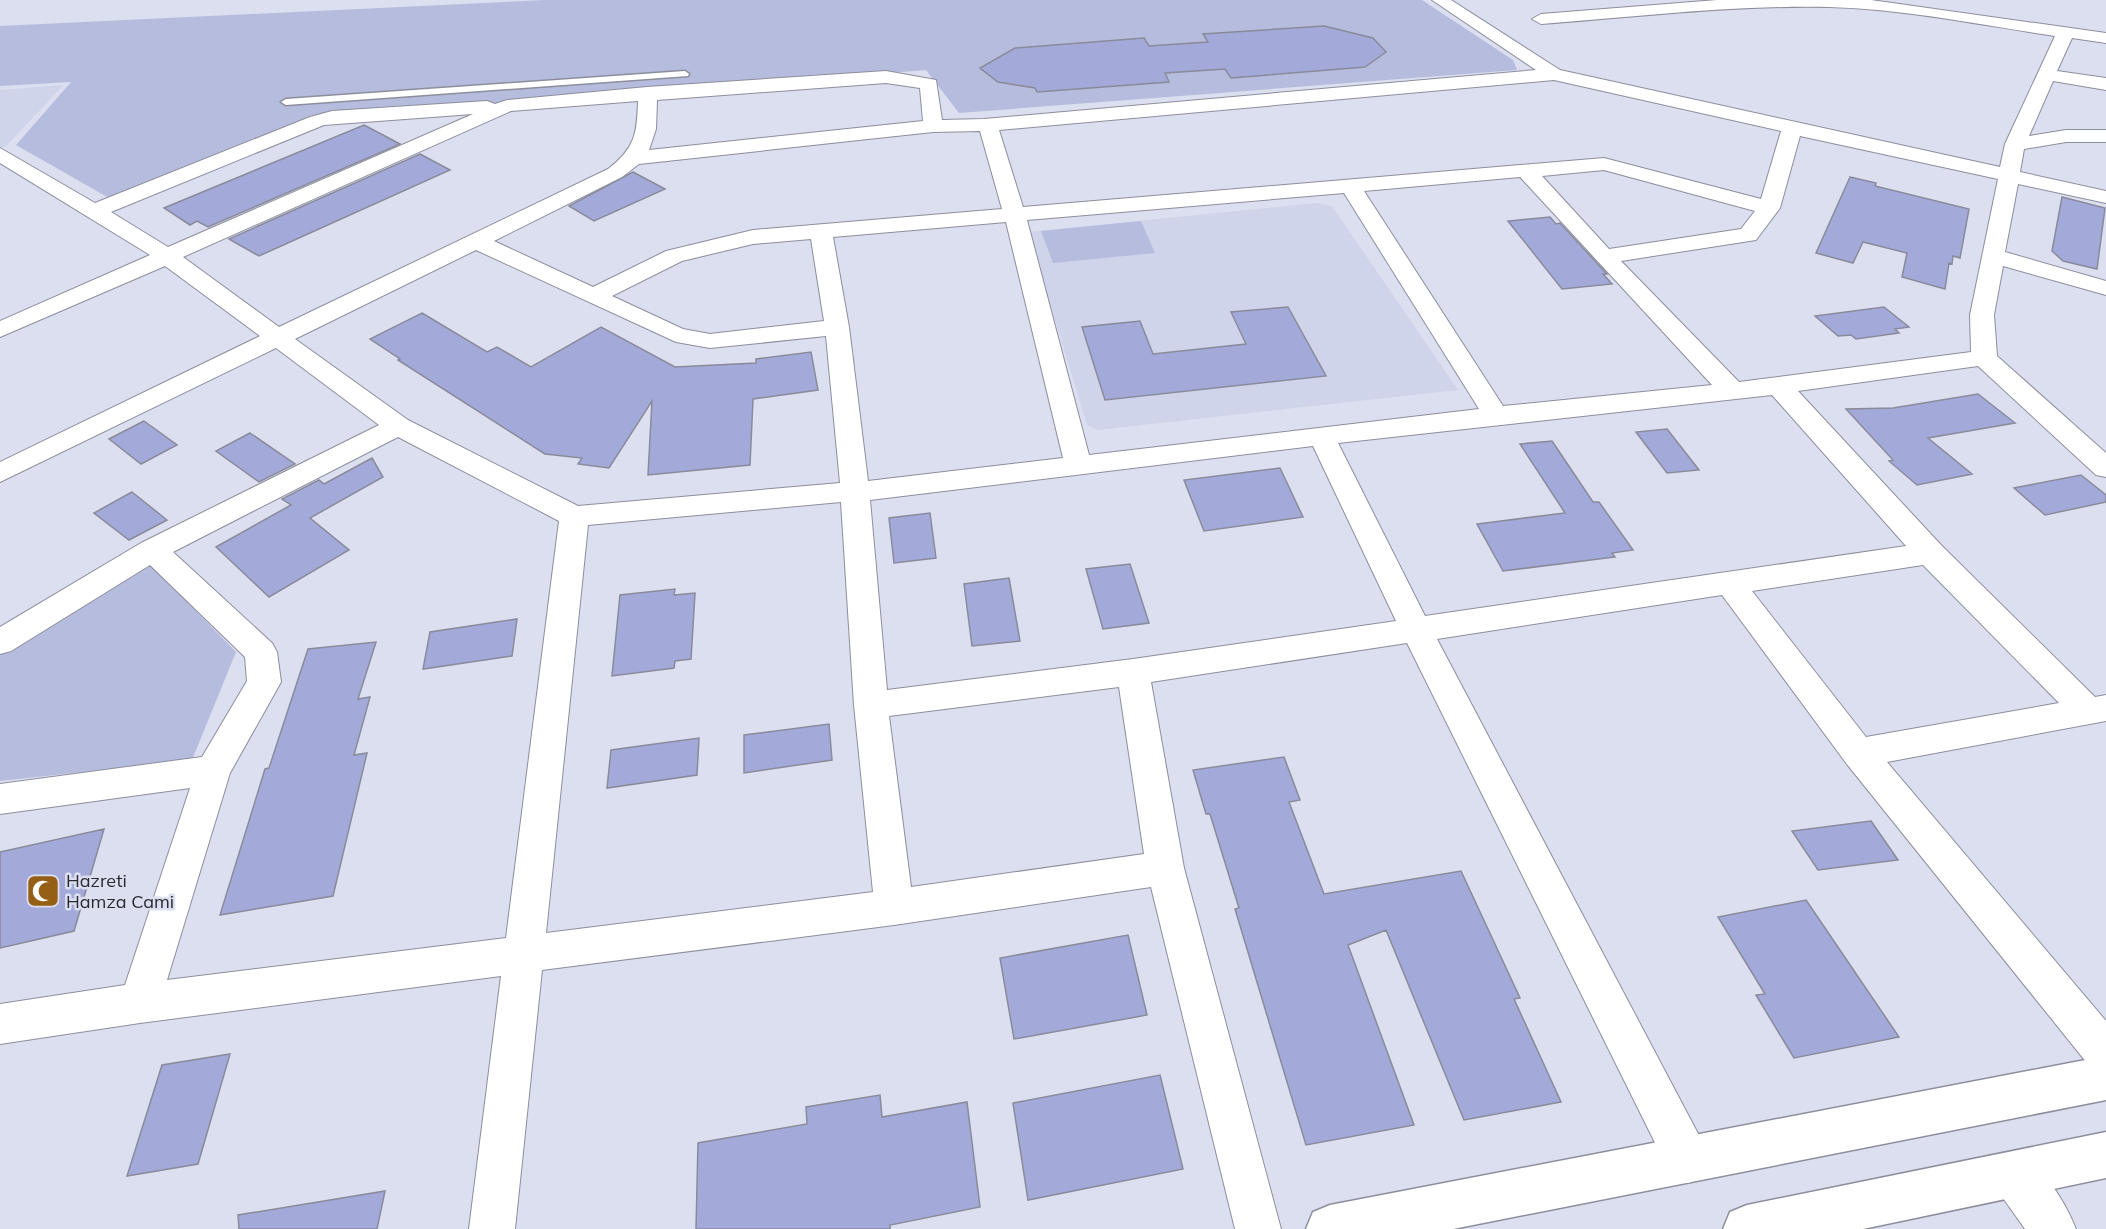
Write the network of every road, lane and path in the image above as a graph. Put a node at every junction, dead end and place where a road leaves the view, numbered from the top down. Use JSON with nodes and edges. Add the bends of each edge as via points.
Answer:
{"nodes":[{"id":1,"x":1440,"y":0,"type":"edge"},
{"id":2,"x":1541,"y":19,"type":"dead end"},
{"id":3,"x":2066,"y":32,"type":"junction"},
{"id":4,"x":2106,"y":38,"type":"edge"},
{"id":5,"x":685,"y":74,"type":"dead end"},
{"id":6,"x":1554,"y":74,"type":"junction"},
{"id":7,"x":2047,"y":75,"type":"junction"},
{"id":8,"x":2106,"y":84,"type":"edge"},
{"id":9,"x":514,"y":86,"type":"junction"},
{"id":10,"x":647,"y":93,"type":"junction"},
{"id":11,"x":286,"y":102,"type":"dead end"},
{"id":12,"x":507,"y":106,"type":"junction"},
{"id":13,"x":984,"y":125,"type":"junction"},
{"id":14,"x":933,"y":126,"type":"junction"},
{"id":15,"x":1792,"y":128,"type":"junction"},
{"id":16,"x":2106,"y":136,"type":"edge"},
{"id":17,"x":2014,"y":144,"type":"junction"},
{"id":18,"x":0,"y":154,"type":"edge"},
{"id":19,"x":634,"y":158,"type":"junction"},
{"id":20,"x":1526,"y":171,"type":"junction"},
{"id":21,"x":2009,"y":175,"type":"junction"},
{"id":22,"x":1350,"y":186,"type":"junction"},
{"id":23,"x":2106,"y":197,"type":"edge"},
{"id":24,"x":1768,"y":208,"type":"junction"},
{"id":25,"x":95,"y":211,"type":"junction"},
{"id":26,"x":1015,"y":215,"type":"junction"},
{"id":27,"x":821,"y":230,"type":"junction"},
{"id":28,"x":474,"y":240,"type":"junction"},
{"id":29,"x":1995,"y":256,"type":"junction"},
{"id":30,"x":168,"y":257,"type":"junction"},
{"id":31,"x":1604,"y":257,"type":"junction"},
{"id":32,"x":2106,"y":288,"type":"edge"},
{"id":33,"x":594,"y":296,"type":"junction"},
{"id":34,"x":837,"y":327,"type":"junction"},
{"id":35,"x":0,"y":330,"type":"edge"},
{"id":36,"x":278,"y":338,"type":"junction"},
{"id":37,"x":1984,"y":358,"type":"junction"},
{"id":38,"x":1779,"y":386,"type":"junction"},
{"id":39,"x":1733,"y":391,"type":"junction"},
{"id":40,"x":1496,"y":415,"type":"junction"},
{"id":41,"x":398,"y":426,"type":"junction"},
{"id":42,"x":1322,"y":437,"type":"junction"},
{"id":43,"x":1077,"y":464,"type":"junction"},
{"id":44,"x":2106,"y":468,"type":"edge"},
{"id":45,"x":0,"y":473,"type":"edge"},
{"id":46,"x":855,"y":492,"type":"junction"},
{"id":47,"x":574,"y":516,"type":"junction"},
{"id":48,"x":152,"y":550,"type":"junction"},
{"id":49,"x":1930,"y":554,"type":"junction"},
{"id":50,"x":1730,"y":584,"type":"junction"},
{"id":51,"x":1415,"y":628,"type":"junction"},
{"id":52,"x":0,"y":642,"type":"edge"},
{"id":53,"x":1133,"y":672,"type":"junction"},
{"id":54,"x":871,"y":705,"type":"junction"},
{"id":55,"x":2097,"y":709,"type":"edge"},
{"id":56,"x":1858,"y":753,"type":"junction"},
{"id":57,"x":213,"y":770,"type":"junction"},
{"id":58,"x":0,"y":799,"type":"edge"},
{"id":59,"x":1165,"y":868,"type":"junction"},
{"id":60,"x":894,"y":907,"type":"junction"},
{"id":61,"x":525,"y":955,"type":"junction"},
{"id":62,"x":140,"y":1003,"type":"junction"},
{"id":63,"x":0,"y":1024,"type":"edge"},
{"id":64,"x":2106,"y":1053,"type":"edge"},
{"id":65,"x":2106,"y":1078,"type":"edge"},
{"id":66,"x":2106,"y":1155,"type":"edge"},
{"id":67,"x":1688,"y":1161,"type":"junction"},
{"id":68,"x":2014,"y":1175,"type":"junction"},
{"id":69,"x":492,"y":1229,"type":"edge"},
{"id":70,"x":1258,"y":1229,"type":"edge"},
{"id":71,"x":1330,"y":1229,"type":"edge"},
{"id":72,"x":1747,"y":1229,"type":"edge"},
{"id":73,"x":2053,"y":1229,"type":"edge"}],
"edges":[{"from":1,"to":6,"type":"street"},
{"from":2,"to":3,"type":"street","via":[[1740,3],[1811,2],[1878,6]]},
{"from":3,"to":4,"type":"street"},
{"from":3,"to":7,"type":"street"},
{"from":5,"to":9,"type":"lane"},
{"from":6,"to":13,"type":"street"},
{"from":6,"to":15,"type":"street"},
{"from":7,"to":8,"type":"street"},
{"from":7,"to":17,"type":"street"},
{"from":9,"to":11,"type":"lane"},
{"from":9,"to":12,"type":"lane"},
{"from":10,"to":12,"type":"street"},
{"from":10,"to":14,"type":"street","via":[[886,77],[929,84]]},
{"from":10,"to":19,"type":"street","via":[[647,134]]},
{"from":12,"to":25,"type":"street","via":[[324,119]]},
{"from":12,"to":30,"type":"street"},
{"from":13,"to":14,"type":"street"},
{"from":13,"to":26,"type":"street","via":[[988,125]]},
{"from":14,"to":19,"type":"street"},
{"from":15,"to":21,"type":"street"},
{"from":15,"to":24,"type":"street"},
{"from":16,"to":17,"type":"street","via":[[2066,136]]},
{"from":17,"to":21,"type":"street"},
{"from":18,"to":25,"type":"street"},
{"from":19,"to":28,"type":"street","via":[[615,173]]},
{"from":20,"to":22,"type":"street"},
{"from":20,"to":24,"type":"street","via":[[1604,164]]},
{"from":20,"to":31,"type":"street"},
{"from":21,"to":23,"type":"street"},
{"from":21,"to":29,"type":"street"},
{"from":22,"to":26,"type":"street"},
{"from":22,"to":40,"type":"street"},
{"from":24,"to":31,"type":"street","via":[[1748,235]]},
{"from":25,"to":30,"type":"street"},
{"from":26,"to":27,"type":"street"},
{"from":26,"to":43,"type":"street"},
{"from":27,"to":33,"type":"street","via":[[753,237],[674,256]]},
{"from":27,"to":34,"type":"street"},
{"from":28,"to":33,"type":"street"},
{"from":28,"to":36,"type":"street"},
{"from":29,"to":32,"type":"street"},
{"from":29,"to":37,"type":"street","via":[[1982,315]]},
{"from":30,"to":35,"type":"street"},
{"from":30,"to":36,"type":"street"},
{"from":31,"to":39,"type":"street"},
{"from":33,"to":34,"type":"street","via":[[676,335],[710,341]]},
{"from":34,"to":46,"type":"street"},
{"from":36,"to":41,"type":"street"},
{"from":36,"to":45,"type":"street"},
{"from":37,"to":38,"type":"street"},
{"from":37,"to":44,"type":"street"},
{"from":38,"to":39,"type":"street"},
{"from":38,"to":49,"type":"street"},
{"from":39,"to":40,"type":"street"},
{"from":40,"to":42,"type":"street"},
{"from":41,"to":47,"type":"street"},
{"from":41,"to":48,"type":"street"},
{"from":42,"to":43,"type":"street"},
{"from":42,"to":51,"type":"street"},
{"from":43,"to":46,"type":"street"},
{"from":46,"to":47,"type":"street"},
{"from":46,"to":54,"type":"street"},
{"from":47,"to":61,"type":"street"},
{"from":48,"to":52,"type":"street"},
{"from":48,"to":57,"type":"street","via":[[261,652],[264,682]]},
{"from":49,"to":50,"type":"street"},
{"from":49,"to":55,"type":"street"},
{"from":50,"to":51,"type":"street"},
{"from":50,"to":56,"type":"street"},
{"from":51,"to":53,"type":"street"},
{"from":51,"to":67,"type":"street"},
{"from":53,"to":54,"type":"street"},
{"from":53,"to":59,"type":"street"},
{"from":54,"to":60,"type":"street"},
{"from":55,"to":56,"type":"street"},
{"from":56,"to":64,"type":"street"},
{"from":57,"to":58,"type":"street"},
{"from":57,"to":62,"type":"street"},
{"from":59,"to":60,"type":"street"},
{"from":59,"to":70,"type":"street"},
{"from":60,"to":61,"type":"street"},
{"from":61,"to":62,"type":"street"},
{"from":61,"to":69,"type":"street"},
{"from":62,"to":63,"type":"street"},
{"from":65,"to":67,"type":"street"},
{"from":66,"to":68,"type":"street"},
{"from":67,"to":71,"type":"street"},
{"from":68,"to":72,"type":"street"},
{"from":68,"to":73,"type":"street"}]}
